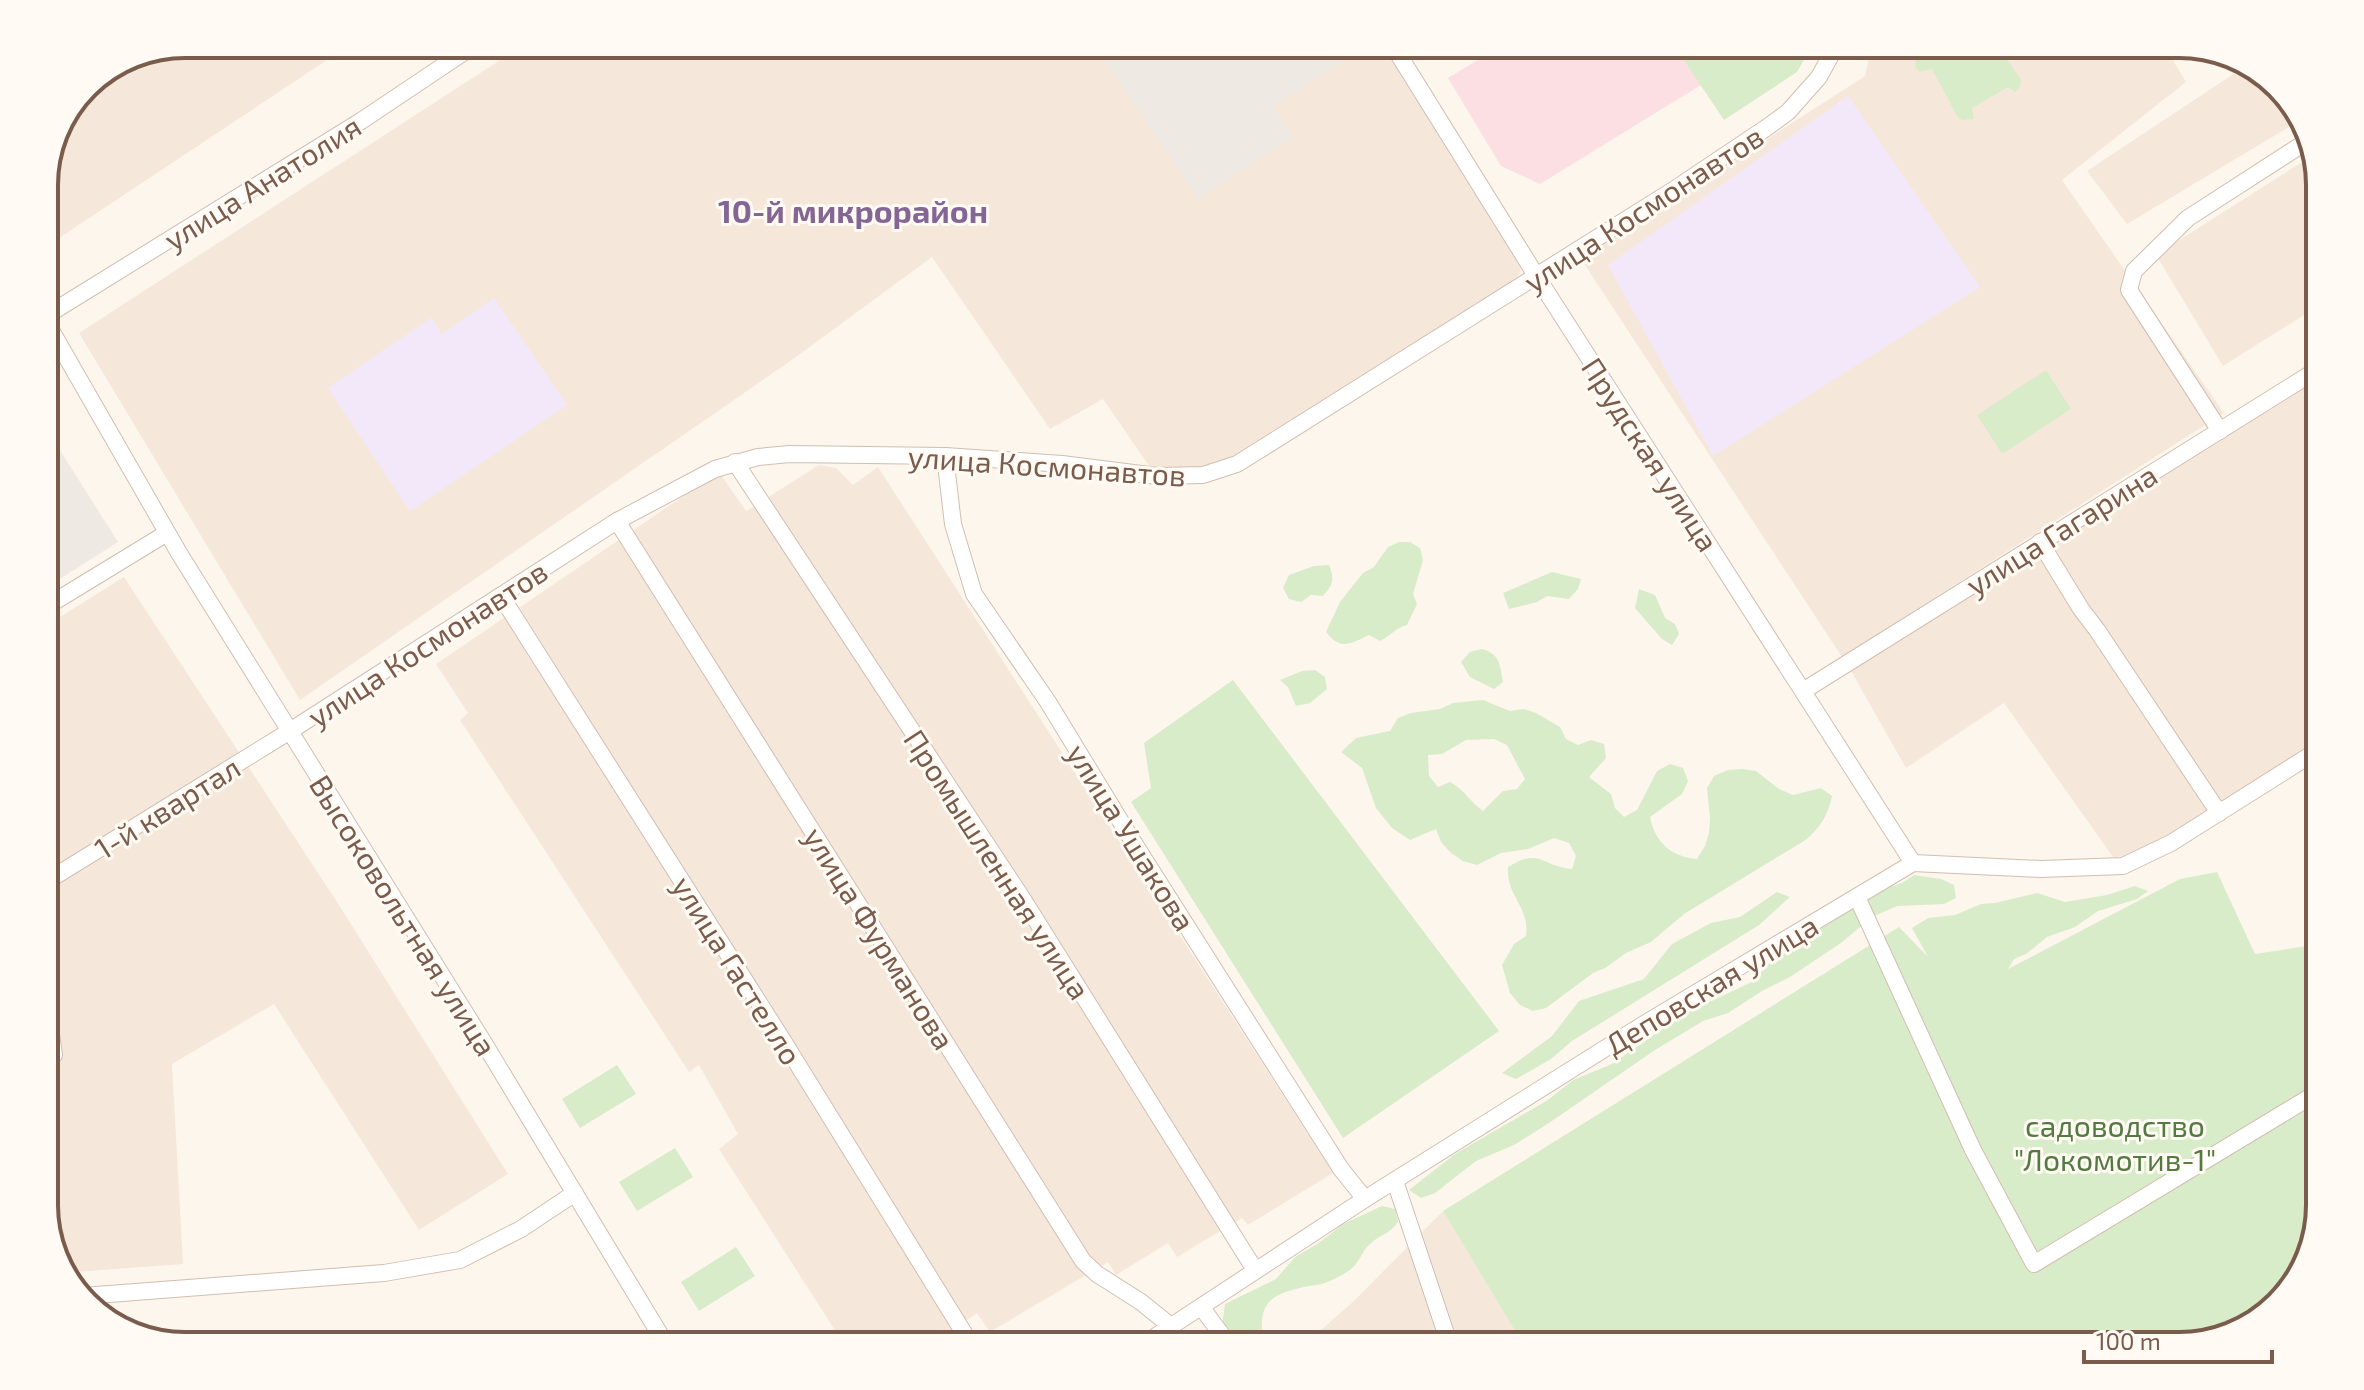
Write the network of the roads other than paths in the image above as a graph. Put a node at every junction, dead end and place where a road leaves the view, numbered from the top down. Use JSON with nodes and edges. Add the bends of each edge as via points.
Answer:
{"nodes":[{"id":1,"x":455,"y":58,"type":"edge"},
{"id":2,"x":1401,"y":58,"type":"edge"},
{"id":3,"x":1829,"y":58,"type":"edge"},
{"id":4,"x":2300,"y":146,"type":"edge"},
{"id":5,"x":1537,"y":277,"type":"junction"},
{"id":6,"x":58,"y":309,"type":"edge"},
{"id":7,"x":58,"y":342,"type":"edge"},
{"id":8,"x":2306,"y":377,"type":"edge"},
{"id":9,"x":2220,"y":431,"type":"junction"},
{"id":10,"x":945,"y":456,"type":"junction"},
{"id":11,"x":735,"y":462,"type":"junction"},
{"id":12,"x":617,"y":521,"type":"junction"},
{"id":13,"x":167,"y":533,"type":"junction"},
{"id":14,"x":2040,"y":542,"type":"junction"},
{"id":15,"x":501,"y":596,"type":"junction"},
{"id":16,"x":58,"y":599,"type":"edge"},
{"id":17,"x":1803,"y":691,"type":"junction"},
{"id":18,"x":290,"y":731,"type":"junction"},
{"id":19,"x":2306,"y":758,"type":"edge"},
{"id":20,"x":2219,"y":813,"type":"junction"},
{"id":21,"x":1913,"y":863,"type":"junction"},
{"id":22,"x":58,"y":874,"type":"edge"},
{"id":23,"x":1857,"y":897,"type":"junction"},
{"id":24,"x":2306,"y":1099,"type":"edge"},
{"id":25,"x":1395,"y":1181,"type":"junction"},
{"id":26,"x":575,"y":1193,"type":"junction"},
{"id":27,"x":1365,"y":1199,"type":"junction"},
{"id":28,"x":1255,"y":1270,"type":"junction"},
{"id":29,"x":95,"y":1295,"type":"edge"},
{"id":30,"x":1202,"y":1308,"type":"junction"},
{"id":31,"x":1172,"y":1327,"type":"junction"},
{"id":32,"x":659,"y":1332,"type":"edge"},
{"id":33,"x":963,"y":1332,"type":"edge"},
{"id":34,"x":1164,"y":1332,"type":"edge"},
{"id":35,"x":1220,"y":1332,"type":"edge"},
{"id":36,"x":1445,"y":1332,"type":"edge"}],
"edges":[{"from":1,"to":6,"type":"street","name":"улица Анатолия"},
{"from":2,"to":5,"type":"street","name":"Прудская улица"},
{"from":3,"to":5,"type":"street","name":"улица Космонавтов","via":[[1788,112]]},
{"from":4,"to":9,"type":"street","via":[[2188,218],[2134,271],[2129,290]]},
{"from":5,"to":10,"type":"street","name":"улица Космонавтов","via":[[1237,464],[1213,473],[1157,476]]},
{"from":5,"to":17,"type":"street","name":"Прудская улица"},
{"from":7,"to":13,"type":"street","name":"Высоковольтная улица"},
{"from":8,"to":9,"type":"street","name":"улица Гагарина"},
{"from":9,"to":14,"type":"street","name":"улица Гагарина"},
{"from":10,"to":11,"type":"street","name":"улица Космонавтов","via":[[789,454]]},
{"from":10,"to":27,"type":"street","name":"улица Ушакова","via":[[953,524],[974,594]]},
{"from":11,"to":12,"type":"street","name":"улица Космонавтов","via":[[693,478]]},
{"from":11,"to":28,"type":"street","name":"Промышленная улица","via":[[1024,901]]},
{"from":12,"to":15,"type":"street","name":"улица Космонавтов"},
{"from":12,"to":31,"type":"street","name":"улица Фурманова","via":[[1083,1261]]},
{"from":13,"to":16,"type":"street"},
{"from":13,"to":18,"type":"street","name":"Высоковольтная улица"},
{"from":14,"to":17,"type":"street","name":"улица Гагарина"},
{"from":14,"to":20,"type":"street"},
{"from":15,"to":18,"type":"street","name":"улица Космонавтов"},
{"from":15,"to":33,"type":"street","name":"улица Гастелло"},
{"from":17,"to":21,"type":"street","name":"Прудская улица"},
{"from":18,"to":22,"type":"street","name":"1-й квартал"},
{"from":18,"to":26,"type":"street","name":"Высоковольтная улица"},
{"from":19,"to":20,"type":"street"},
{"from":20,"to":21,"type":"street","via":[[2123,866],[2041,869]]},
{"from":21,"to":23,"type":"street","name":"Деповская улица"},
{"from":23,"to":24,"type":"street","via":[[1973,1150],[2034,1264]]},
{"from":23,"to":25,"type":"street","name":"Деповская улица"},
{"from":25,"to":27,"type":"street","name":"Деповская улица"},
{"from":25,"to":36,"type":"street"},
{"from":26,"to":29,"type":"street","via":[[460,1260],[384,1273]]},
{"from":26,"to":32,"type":"street","name":"Высоковольтная улица"},
{"from":27,"to":28,"type":"street","name":"Деповская улица"},
{"from":28,"to":30,"type":"street","name":"Деповская улица"},
{"from":30,"to":31,"type":"street","name":"Деповская улица"},
{"from":30,"to":35,"type":"street"},
{"from":31,"to":34,"type":"street","name":"Деповская улица"}]}
